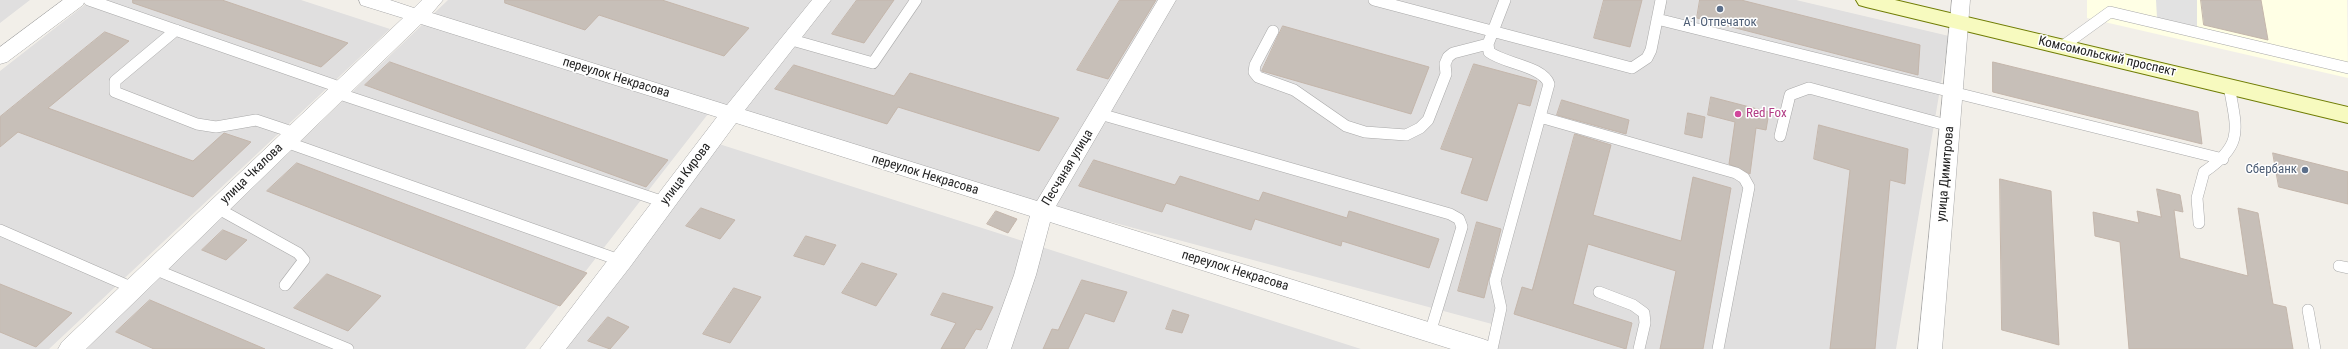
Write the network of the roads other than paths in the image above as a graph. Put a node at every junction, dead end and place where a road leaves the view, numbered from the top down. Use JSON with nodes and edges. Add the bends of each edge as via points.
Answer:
{"nodes":[{"id":1,"x":76,"y":0,"type":"edge"},
{"id":2,"x":89,"y":0,"type":"edge"},
{"id":3,"x":368,"y":0,"type":"edge"},
{"id":4,"x":434,"y":0,"type":"edge"},
{"id":5,"x":822,"y":0,"type":"edge"},
{"id":6,"x":916,"y":0,"type":"edge"},
{"id":7,"x":1167,"y":0,"type":"edge"},
{"id":8,"x":1374,"y":0,"type":"edge"},
{"id":9,"x":1505,"y":0,"type":"edge"},
{"id":10,"x":1661,"y":0,"type":"edge"},
{"id":11,"x":1866,"y":0,"type":"edge"},
{"id":12,"x":1961,"y":0,"type":"edge"},
{"id":13,"x":418,"y":16,"type":"junction"},
{"id":14,"x":1658,"y":19,"type":"junction"},
{"id":15,"x":1961,"y":22,"type":"junction"},
{"id":16,"x":176,"y":30,"type":"junction"},
{"id":17,"x":1273,"y":31,"type":"dead end"},
{"id":18,"x":1492,"y":32,"type":"junction"},
{"id":19,"x":792,"y":40,"type":"junction"},
{"id":20,"x":1488,"y":44,"type":"junction"},
{"id":21,"x":2062,"y":46,"type":"junction"},
{"id":22,"x":0,"y":57,"type":"edge"},
{"id":23,"x":2348,"y":68,"type":"edge"},
{"id":24,"x":2229,"y":86,"type":"junction"},
{"id":25,"x":340,"y":90,"type":"junction"},
{"id":26,"x":1953,"y":92,"type":"junction"},
{"id":27,"x":731,"y":114,"type":"junction"},
{"id":28,"x":1100,"y":114,"type":"junction"},
{"id":29,"x":2348,"y":115,"type":"edge"},
{"id":30,"x":1540,"y":117,"type":"junction"},
{"id":31,"x":1950,"y":126,"type":"junction"},
{"id":32,"x":1780,"y":136,"type":"dead end"},
{"id":33,"x":291,"y":138,"type":"junction"},
{"id":34,"x":2223,"y":159,"type":"junction"},
{"id":35,"x":664,"y":202,"type":"junction"},
{"id":36,"x":217,"y":208,"type":"junction"},
{"id":37,"x":1042,"y":211,"type":"junction"},
{"id":38,"x":2199,"y":223,"type":"dead end"},
{"id":39,"x":0,"y":230,"type":"edge"},
{"id":40,"x":622,"y":261,"type":"junction"},
{"id":41,"x":154,"y":269,"type":"junction"},
{"id":42,"x":285,"y":285,"type":"dead end"},
{"id":43,"x":133,"y":288,"type":"junction"},
{"id":44,"x":1599,"y":292,"type":"dead end"},
{"id":45,"x":2308,"y":310,"type":"dead end"},
{"id":46,"x":1430,"y":333,"type":"junction"},
{"id":47,"x":1470,"y":347,"type":"edge"},
{"id":48,"x":70,"y":349,"type":"edge"},
{"id":49,"x":348,"y":349,"type":"edge"},
{"id":50,"x":552,"y":349,"type":"edge"},
{"id":51,"x":999,"y":349,"type":"edge"},
{"id":52,"x":1492,"y":349,"type":"edge"},
{"id":53,"x":1639,"y":349,"type":"edge"},
{"id":54,"x":1718,"y":349,"type":"edge"},
{"id":55,"x":1930,"y":349,"type":"edge"},
{"id":56,"x":2315,"y":349,"type":"edge"}],
"edges":[{"from":1,"to":22,"type":"street"},
{"from":2,"to":16,"type":"lane"},
{"from":3,"to":13,"type":"street","name":"переулок Некрасова"},
{"from":4,"to":13,"type":"street","name":"улица Чкалова"},
{"from":5,"to":19,"type":"street","name":"улица Кирова"},
{"from":6,"to":19,"type":"lane","via":[[873,63]]},
{"from":7,"to":28,"type":"street","name":"Песчаная улица"},
{"from":8,"to":18,"type":"lane"},
{"from":9,"to":18,"type":"lane"},
{"from":10,"to":14,"type":"lane"},
{"from":11,"to":15,"type":"main road","name":"Комсомольский проспект"},
{"from":12,"to":15,"type":"street","name":"улица Димитрова"},
{"from":13,"to":25,"type":"street","name":"улица Чкалова"},
{"from":13,"to":27,"type":"street","name":"переулок Некрасова"},
{"from":14,"to":18,"type":"lane","via":[[1647,58],[1632,68]]},
{"from":14,"to":26,"type":"lane"},
{"from":15,"to":21,"type":"main road","name":"Комсомольский проспект"},
{"from":15,"to":26,"type":"street","name":"улица Димитрова"},
{"from":16,"to":25,"type":"lane"},
{"from":16,"to":33,"type":"lane","via":[[116,81],[115,92],[197,124],[216,127],[256,120]]},
{"from":17,"to":20,"type":"lane","via":[[1255,65],[1254,72],[1258,77],[1294,90],[1346,126],[1386,135],[1406,135],[1420,128],[1428,120],[1444,80],[1448,58],[1453,53]]},
{"from":18,"to":20,"type":"lane"},
{"from":19,"to":27,"type":"street","name":"улица Кирова"},
{"from":20,"to":30,"type":"lane","via":[[1488,52],[1496,58],[1541,73],[1547,78],[1549,84]]},
{"from":21,"to":23,"type":"lane","via":[[2110,12]]},
{"from":21,"to":24,"type":"main road","name":"Комсомольский проспект"},
{"from":24,"to":29,"type":"main road","name":"Комсомольский проспект"},
{"from":24,"to":34,"type":"lane","via":[[2234,112],[2235,140]]},
{"from":25,"to":33,"type":"street","name":"улица Чкалова"},
{"from":25,"to":35,"type":"lane"},
{"from":26,"to":31,"type":"street","name":"улица Димитрова"},
{"from":26,"to":34,"type":"lane"},
{"from":27,"to":35,"type":"street","name":"улица Кирова"},
{"from":27,"to":37,"type":"street","name":"переулок Некрасова"},
{"from":28,"to":37,"type":"street","name":"Песчаная улица"},
{"from":28,"to":46,"type":"lane","via":[[1450,214],[1459,219],[1462,227]]},
{"from":30,"to":52,"type":"lane","via":[[1495,281],[1501,308]]},
{"from":30,"to":54,"type":"lane","via":[[1736,173],[1744,178],[1749,187]]},
{"from":31,"to":32,"type":"lane","via":[[1809,88],[1790,95]]},
{"from":31,"to":55,"type":"street","name":"улица Димитрова"},
{"from":33,"to":36,"type":"street","name":"улица Чкалова"},
{"from":33,"to":40,"type":"lane"},
{"from":34,"to":38,"type":"lane","via":[[2204,172],[2197,198]]},
{"from":35,"to":40,"type":"street","name":"улица Кирова"},
{"from":36,"to":41,"type":"street","name":"улица Чкалова"},
{"from":36,"to":42,"type":"lane","via":[[298,253],[304,260]]},
{"from":37,"to":46,"type":"street","name":"переулок Некрасова"},
{"from":37,"to":51,"type":"street","name":"Песчаная улица","via":[[1025,275]]},
{"from":39,"to":43,"type":"lane"},
{"from":40,"to":50,"type":"street","name":"улица Кирова"},
{"from":41,"to":43,"type":"street","name":"улица Чкалова"},
{"from":41,"to":49,"type":"lane"},
{"from":43,"to":48,"type":"street","name":"улица Чкалова"},
{"from":44,"to":53,"type":"lane","via":[[1633,305],[1644,313],[1645,323]]},
{"from":45,"to":56,"type":"lane"},
{"from":46,"to":47,"type":"street","name":"переулок Некрасова"}]}
